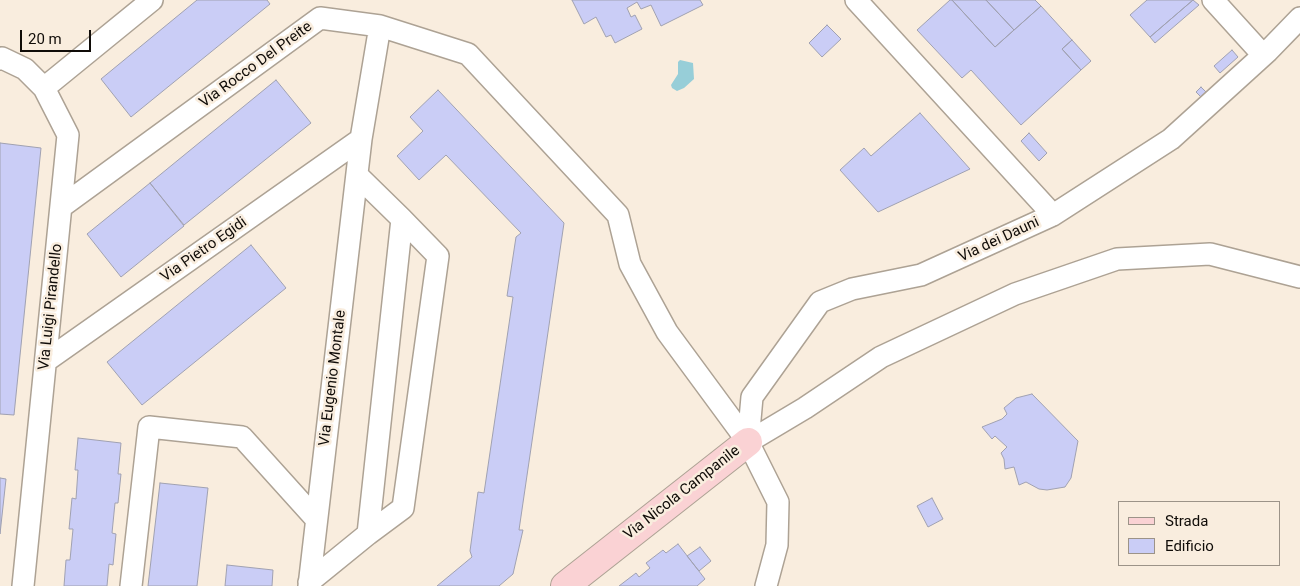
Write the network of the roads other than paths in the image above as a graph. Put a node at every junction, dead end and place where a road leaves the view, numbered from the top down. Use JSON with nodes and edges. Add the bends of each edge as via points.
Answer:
{"nodes":[{"id":1,"x":152,"y":0,"type":"edge"},
{"id":2,"x":856,"y":0,"type":"edge"},
{"id":3,"x":1213,"y":0,"type":"edge"},
{"id":4,"x":1300,"y":18,"type":"edge"},
{"id":5,"x":380,"y":26,"type":"junction"},
{"id":6,"x":1263,"y":55,"type":"junction"},
{"id":7,"x":0,"y":59,"type":"edge"},
{"id":8,"x":44,"y":88,"type":"junction"},
{"id":9,"x":361,"y":139,"type":"junction"},
{"id":10,"x":357,"y":175,"type":"junction"},
{"id":11,"x":61,"y":207,"type":"junction"},
{"id":12,"x":1053,"y":215,"type":"junction"},
{"id":13,"x":402,"y":219,"type":"junction"},
{"id":14,"x":1300,"y":277,"type":"edge"},
{"id":15,"x":46,"y":361,"type":"junction"},
{"id":16,"x":748,"y":442,"type":"junction"},
{"id":17,"x":316,"y":519,"type":"junction"},
{"id":18,"x":368,"y":534,"type":"junction"},
{"id":19,"x":309,"y":584,"type":"edge"},
{"id":20,"x":23,"y":586,"type":"edge"},
{"id":21,"x":131,"y":586,"type":"edge"},
{"id":22,"x":565,"y":586,"type":"edge"},
{"id":23,"x":766,"y":586,"type":"edge"}],
"edges":[{"from":1,"to":8,"type":"street"},
{"from":2,"to":12,"type":"street","name":"Via dei Dauni"},
{"from":3,"to":6,"type":"street"},
{"from":4,"to":6,"type":"street"},
{"from":5,"to":9,"type":"street","name":"Via Eugenio Montale"},
{"from":5,"to":11,"type":"street","name":"Via Rocco Del Preite","via":[[320,18]]},
{"from":5,"to":16,"type":"street","name":"Via Rocco Del Preite","via":[[468,54],[618,215],[630,264],[667,332]]},
{"from":6,"to":12,"type":"street","via":[[1170,138]]},
{"from":7,"to":8,"type":"street","name":"Via Luigi Pirandello","via":[[26,69]]},
{"from":8,"to":11,"type":"street","name":"Via Luigi Pirandello","via":[[68,135]]},
{"from":9,"to":10,"type":"street","name":"Via Eugenio Montale"},
{"from":9,"to":15,"type":"street","name":"Via Pietro Egidi"},
{"from":10,"to":13,"type":"street","name":"Via Eugenio Montale"},
{"from":10,"to":17,"type":"street","name":"Via Eugenio Montale"},
{"from":11,"to":15,"type":"street","name":"Via Luigi Pirandello"},
{"from":12,"to":16,"type":"street","name":"Via dei Dauni","via":[[921,275],[852,289],[820,302],[752,397]]},
{"from":13,"to":18,"type":"street"},
{"from":13,"to":18,"type":"street","name":"Via Eugenio Montale","via":[[438,256],[403,508]]},
{"from":14,"to":16,"type":"street","name":"Via Nicola Campanile","via":[[1210,254],[1117,259],[1015,294],[881,357]]},
{"from":15,"to":20,"type":"street","name":"Via Luigi Pirandello"},
{"from":16,"to":22,"type":"street","name":"Via Nicola Campanile"},
{"from":16,"to":23,"type":"street","via":[[778,502],[777,545]]},
{"from":17,"to":19,"type":"street","name":"Via Eugenio Montale"},
{"from":17,"to":21,"type":"street","via":[[242,437],[149,427]]},
{"from":18,"to":19,"type":"street","name":"Via Eugenio Montale"}]}
